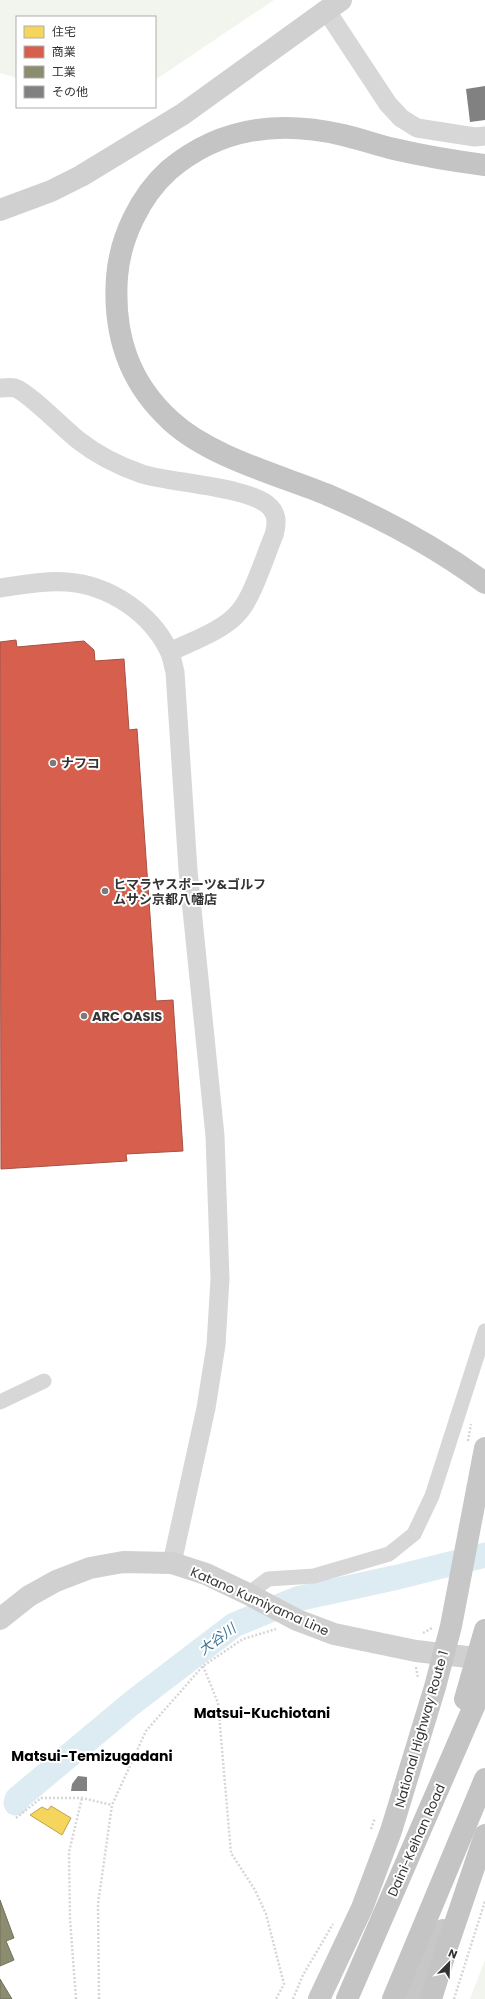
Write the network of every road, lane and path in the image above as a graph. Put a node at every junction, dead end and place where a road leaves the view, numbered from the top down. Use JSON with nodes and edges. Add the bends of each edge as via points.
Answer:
{"nodes":[{"id":1,"x":334,"y":5,"type":"edge"},
{"id":2,"x":485,"y":136,"type":"edge"},
{"id":3,"x":485,"y":165,"type":"edge"},
{"id":4,"x":0,"y":210,"type":"edge"},
{"id":5,"x":0,"y":388,"type":"edge"},
{"id":6,"x":485,"y":583,"type":"edge"},
{"id":7,"x":0,"y":588,"type":"edge"},
{"id":8,"x":170,"y":652,"type":"junction"},
{"id":9,"x":485,"y":1331,"type":"edge"},
{"id":10,"x":44,"y":1381,"type":"dead end"},
{"id":11,"x":0,"y":1402,"type":"edge"},
{"id":12,"x":485,"y":1448,"type":"edge"},
{"id":13,"x":172,"y":1563,"type":"junction"},
{"id":14,"x":254,"y":1597,"type":"junction"},
{"id":15,"x":292,"y":1617,"type":"junction"},
{"id":16,"x":0,"y":1619,"type":"edge"},
{"id":17,"x":485,"y":1630,"type":"edge"},
{"id":18,"x":443,"y":1654,"type":"junction"},
{"id":19,"x":485,"y":1659,"type":"edge"},
{"id":20,"x":414,"y":1662,"type":"dead end"},
{"id":21,"x":203,"y":1666,"type":"junction"},
{"id":22,"x":419,"y":1679,"type":"dead end"},
{"id":23,"x":485,"y":1681,"type":"edge"},
{"id":24,"x":485,"y":1779,"type":"edge"},
{"id":25,"x":82,"y":1798,"type":"junction"},
{"id":26,"x":112,"y":1805,"type":"junction"},
{"id":27,"x":377,"y":1812,"type":"dead end"},
{"id":28,"x":16,"y":1818,"type":"dead end"},
{"id":29,"x":370,"y":1834,"type":"dead end"},
{"id":30,"x":485,"y":1835,"type":"edge"},
{"id":31,"x":471,"y":1860,"type":"dead end"},
{"id":32,"x":485,"y":1901,"type":"edge"},
{"id":33,"x":337,"y":1918,"type":"dead end"},
{"id":34,"x":374,"y":1936,"type":"junction"},
{"id":35,"x":76,"y":1999,"type":"edge"},
{"id":36,"x":99,"y":1999,"type":"edge"},
{"id":37,"x":276,"y":1999,"type":"edge"},
{"id":38,"x":293,"y":1999,"type":"edge"},
{"id":39,"x":319,"y":1999,"type":"edge"},
{"id":40,"x":347,"y":1999,"type":"edge"},
{"id":41,"x":393,"y":1999,"type":"edge"},
{"id":42,"x":416,"y":1999,"type":"edge"},
{"id":43,"x":431,"y":1999,"type":"edge"},
{"id":44,"x":454,"y":1999,"type":"edge"}],
"edges":[{"from":1,"to":2,"type":"street","via":[[388,104],[401,118],[417,128],[475,138]]},
{"from":1,"to":4,"type":"main road","via":[[183,114],[81,176],[51,191]]},
{"from":3,"to":6,"type":"highway","via":[[392,149],[307,128],[238,132],[210,143],[184,158],[159,179],[140,205],[125,237],[115,300],[119,331],[129,366],[147,396],[172,422],[203,444],[375,516],[420,540]]},
{"from":5,"to":8,"type":"street","via":[[17,388],[79,440],[126,468],[161,478],[224,489],[257,498],[271,507],[277,526],[247,600],[239,612],[223,625]]},
{"from":7,"to":8,"type":"street","via":[[40,582],[69,582],[104,591],[121,599],[147,620]]},
{"from":8,"to":13,"type":"street","via":[[175,672],[188,870],[215,1136],[220,1279],[216,1345],[206,1408]]},
{"from":9,"to":14,"type":"street","via":[[432,1496],[414,1534],[389,1554],[314,1576],[268,1579]]},
{"from":10,"to":11,"type":"street"},
{"from":12,"to":18,"type":"highway","name":"National Highway Route 1"},
{"from":13,"to":14,"type":"main road","name":"Katano Kumiyama Line","via":[[206,1574]]},
{"from":13,"to":16,"type":"main road","name":"Katano Kumiyama Line","via":[[123,1562],[90,1568],[56,1581],[29,1596]]},
{"from":14,"to":15,"type":"main road","name":"Katano Kumiyama Line"},
{"from":15,"to":18,"type":"main road","name":"Katano Kumiyama Line","via":[[334,1634]]},
{"from":15,"to":21,"type":"path","via":[[276,1629],[243,1639]]},
{"from":17,"to":34,"type":"highway","bridge":true,"via":[[457,1722]]},
{"from":18,"to":19,"type":"main road","name":"Katano Kumiyama Line"},
{"from":18,"to":39,"type":"highway","name":"National Highway Route 1","via":[[391,1831],[362,1908]]},
{"from":20,"to":22,"type":"path"},
{"from":21,"to":26,"type":"path","via":[[146,1731]]},
{"from":21,"to":37,"type":"path","via":[[218,1703],[231,1853],[255,1890],[266,1914],[284,1984]]},
{"from":23,"to":34,"type":"highway","name":"Daini-Keihan Road","bridge":true},
{"from":24,"to":41,"type":"highway"},
{"from":25,"to":26,"type":"path"},
{"from":25,"to":28,"type":"path","via":[[41,1798]]},
{"from":25,"to":35,"type":"path","via":[[69,1852],[70,1919]]},
{"from":26,"to":36,"type":"path","via":[[98,1904]]},
{"from":27,"to":29,"type":"path"},
{"from":30,"to":43,"type":"highway"},
{"from":31,"to":42,"type":"highway"},
{"from":32,"to":44,"type":"path"},
{"from":33,"to":38,"type":"path","via":[[303,1975]]},
{"from":34,"to":40,"type":"highway","name":"Daini-Keihan Road","bridge":true}]}
